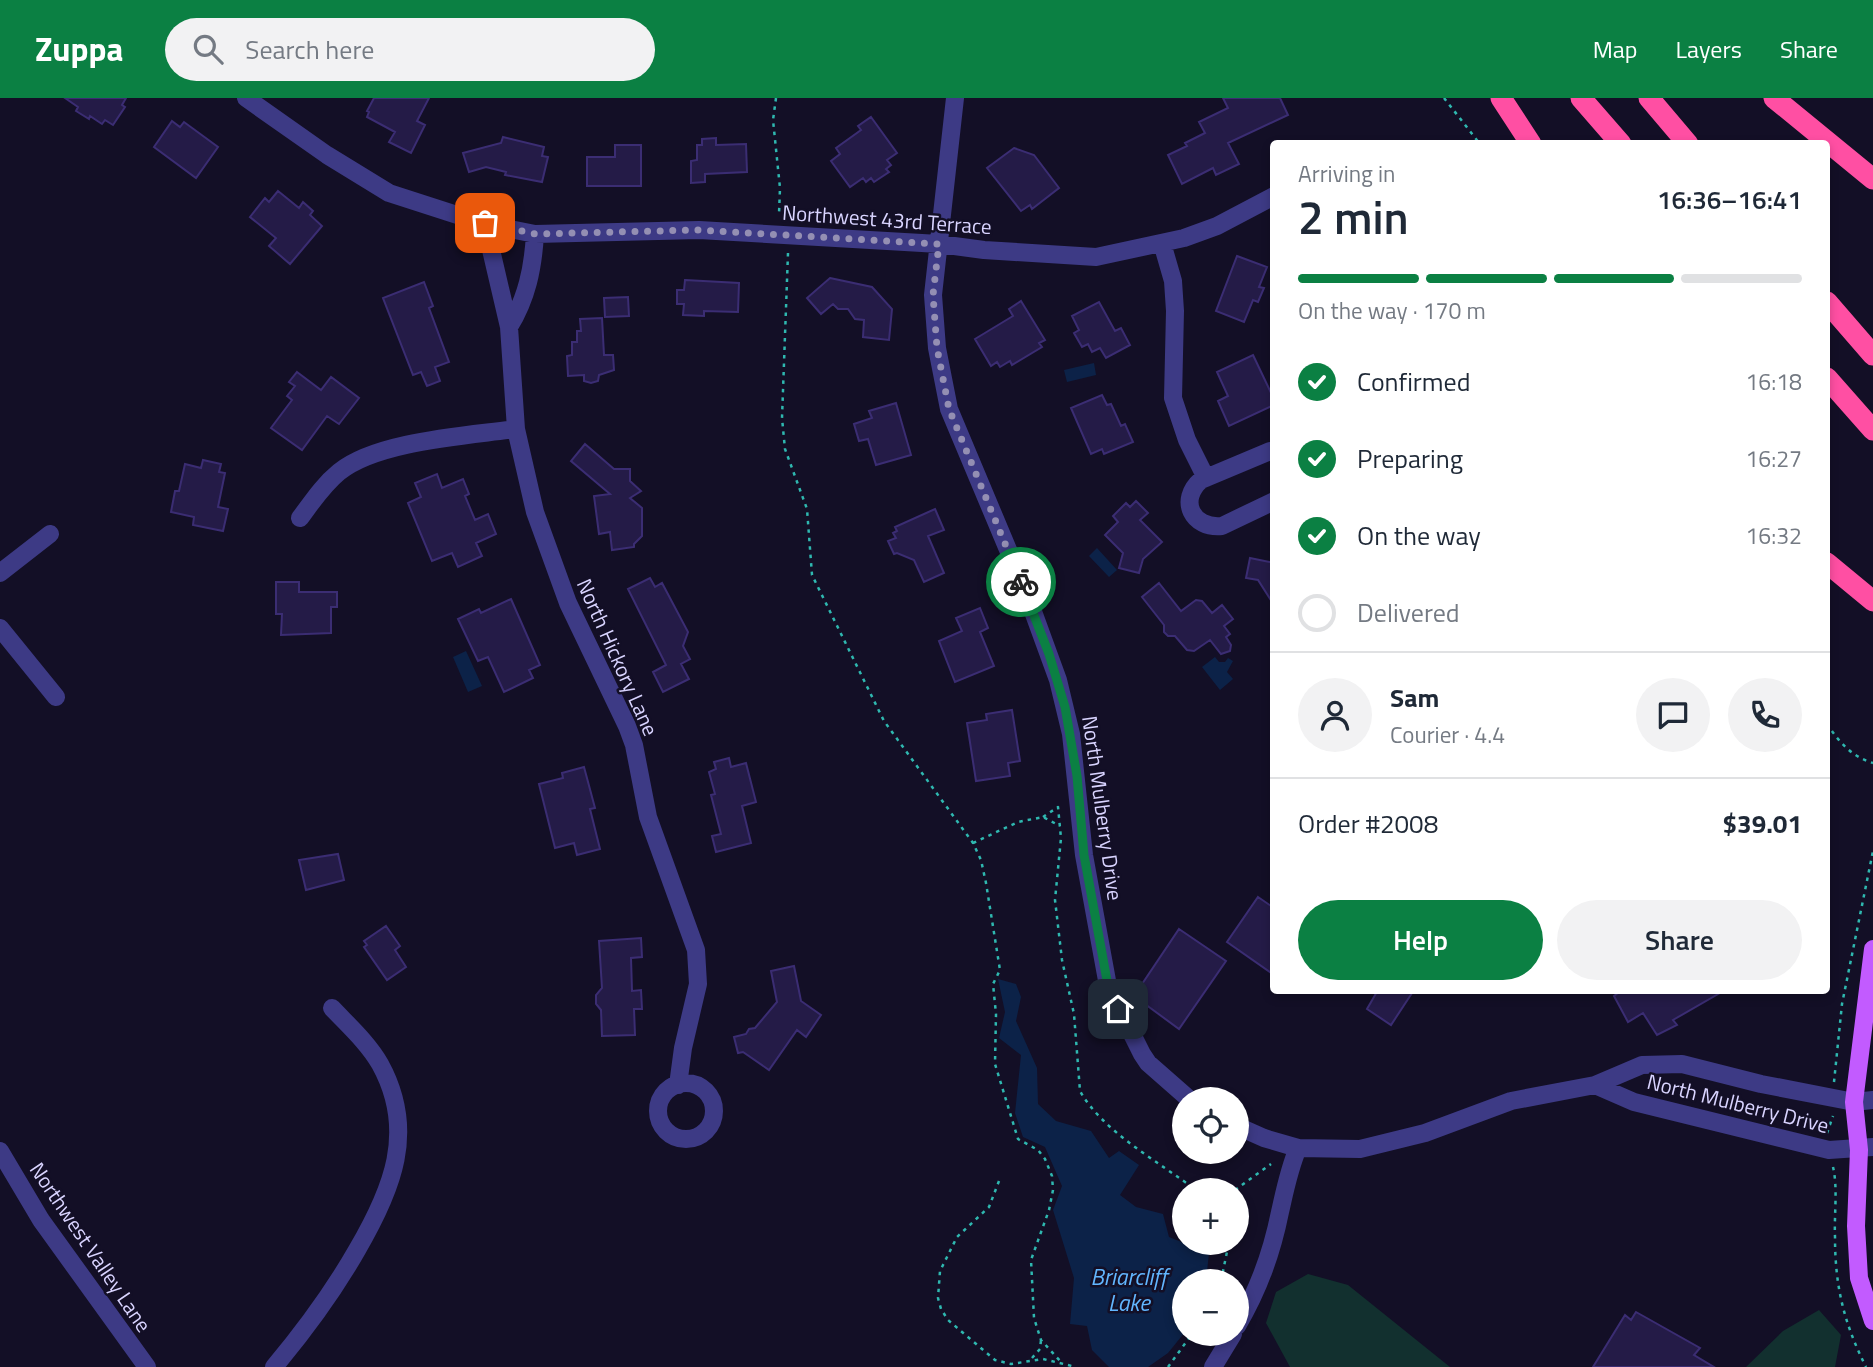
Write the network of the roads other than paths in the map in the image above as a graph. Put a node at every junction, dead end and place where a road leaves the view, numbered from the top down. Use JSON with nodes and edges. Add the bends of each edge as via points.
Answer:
{"nodes":[{"id":1,"x":246,"y":98,"type":"edge"},
{"id":2,"x":955,"y":98,"type":"edge"},
{"id":3,"x":1502,"y":98,"type":"edge"},
{"id":4,"x":1581,"y":98,"type":"edge"},
{"id":5,"x":1649,"y":98,"type":"edge"},
{"id":6,"x":1774,"y":98,"type":"edge"},
{"id":7,"x":1528,"y":140,"type":"edge"},
{"id":8,"x":1618,"y":140,"type":"edge"},
{"id":9,"x":1685,"y":140,"type":"edge"},
{"id":10,"x":1825,"y":140,"type":"edge"},
{"id":11,"x":1830,"y":144,"type":"edge"},
{"id":12,"x":1873,"y":179,"type":"edge"},
{"id":13,"x":1270,"y":198,"type":"edge"},
{"id":14,"x":485,"y":223,"type":"junction"},
{"id":15,"x":535,"y":234,"type":"junction"},
{"id":16,"x":1162,"y":243,"type":"junction"},
{"id":17,"x":939,"y":244,"type":"junction"},
{"id":18,"x":1830,"y":305,"type":"edge"},
{"id":19,"x":509,"y":327,"type":"junction"},
{"id":20,"x":1873,"y":355,"type":"edge"},
{"id":21,"x":1830,"y":381,"type":"edge"},
{"id":22,"x":516,"y":429,"type":"junction"},
{"id":23,"x":1873,"y":430,"type":"edge"},
{"id":24,"x":1270,"y":451,"type":"edge"},
{"id":25,"x":1206,"y":478,"type":"junction"},
{"id":26,"x":1270,"y":503,"type":"edge"},
{"id":27,"x":300,"y":518,"type":"dead end"},
{"id":28,"x":50,"y":534,"type":"dead end"},
{"id":29,"x":1830,"y":566,"type":"edge"},
{"id":30,"x":0,"y":573,"type":"edge"},
{"id":31,"x":1873,"y":601,"type":"edge"},
{"id":32,"x":0,"y":628,"type":"edge"},
{"id":33,"x":56,"y":697,"type":"dead end"},
{"id":34,"x":1873,"y":949,"type":"edge"},
{"id":35,"x":332,"y":1007,"type":"dead end"},
{"id":36,"x":678,"y":1085,"type":"dead end"},
{"id":37,"x":1595,"y":1085,"type":"junction"},
{"id":38,"x":1175,"y":1087,"type":"edge"},
{"id":39,"x":1873,"y":1100,"type":"edge"},
{"id":40,"x":1854,"y":1102,"type":"junction"},
{"id":41,"x":1249,"y":1131,"type":"edge"},
{"id":42,"x":1298,"y":1148,"type":"junction"},
{"id":43,"x":1866,"y":1148,"type":"edge"},
{"id":44,"x":0,"y":1151,"type":"edge"},
{"id":45,"x":1249,"y":1306,"type":"edge"},
{"id":46,"x":1873,"y":1321,"type":"edge"},
{"id":47,"x":1226,"y":1346,"type":"edge"},
{"id":48,"x":147,"y":1367,"type":"edge"},
{"id":49,"x":274,"y":1367,"type":"edge"},
{"id":50,"x":1213,"y":1367,"type":"edge"}],
"edges":[{"from":1,"to":14,"type":"street","via":[[389,193]]},
{"from":2,"to":17,"type":"street","name":"North Mulberry Drive"},
{"from":3,"to":7,"type":"highway"},
{"from":4,"to":8,"type":"highway"},
{"from":5,"to":9,"type":"highway"},
{"from":6,"to":10,"type":"highway"},
{"from":11,"to":12,"type":"highway"},
{"from":13,"to":16,"type":"street","name":"Northwest 43rd Terrace","via":[[1217,226]]},
{"from":14,"to":15,"type":"street","name":"Northwest 43rd Terrace"},
{"from":14,"to":19,"type":"street","name":"North Hickory Lane"},
{"from":15,"to":17,"type":"street","name":"Northwest 43rd Terrace","via":[[698,230]]},
{"from":15,"to":19,"type":"street","via":[[528,285]]},
{"from":16,"to":17,"type":"street","name":"Northwest 43rd Terrace","via":[[1096,257]]},
{"from":16,"to":25,"type":"street","via":[[1173,281],[1175,311],[1172,398]]},
{"from":17,"to":38,"type":"street","name":"North Mulberry Drive","via":[[933,295],[949,409],[1058,680],[1071,734],[1084,855],[1108,986],[1142,1054]]},
{"from":18,"to":20,"type":"highway"},
{"from":19,"to":22,"type":"street","name":"North Hickory Lane"},
{"from":21,"to":23,"type":"highway"},
{"from":22,"to":27,"type":"street","via":[[385,448],[340,471]]},
{"from":22,"to":36,"type":"street","name":"North Hickory Lane","via":[[535,512],[568,603],[627,726],[655,840],[696,950],[698,984]]},
{"from":24,"to":25,"type":"street"},
{"from":25,"to":26,"type":"street","via":[[1195,485],[1189,499],[1193,514],[1204,525],[1222,526]]},
{"from":28,"to":30,"type":"street"},
{"from":29,"to":31,"type":"highway"},
{"from":32,"to":33,"type":"street"},
{"from":34,"to":40,"type":"main road"},
{"from":35,"to":49,"type":"street","via":[[381,1066],[398,1122],[396,1161],[377,1215],[338,1283]]},
{"from":37,"to":40,"type":"street","name":"North Mulberry Drive","via":[[1642,1065],[1682,1064]]},
{"from":37,"to":42,"type":"street","name":"North Mulberry Drive","via":[[1511,1101],[1395,1142],[1360,1149]]},
{"from":37,"to":43,"type":"street","name":"North Mulberry Drive","via":[[1634,1102],[1829,1150]]},
{"from":39,"to":40,"type":"street","name":"North Mulberry Drive"},
{"from":40,"to":43,"type":"main road"},
{"from":41,"to":42,"type":"street","name":"North Mulberry Drive"},
{"from":42,"to":45,"type":"street","via":[[1266,1265]]},
{"from":43,"to":46,"type":"main road","via":[[1856,1226],[1859,1278]]},
{"from":44,"to":48,"type":"street","name":"Northwest Valley Lane","via":[[41,1220]]},
{"from":47,"to":50,"type":"street"}]}
